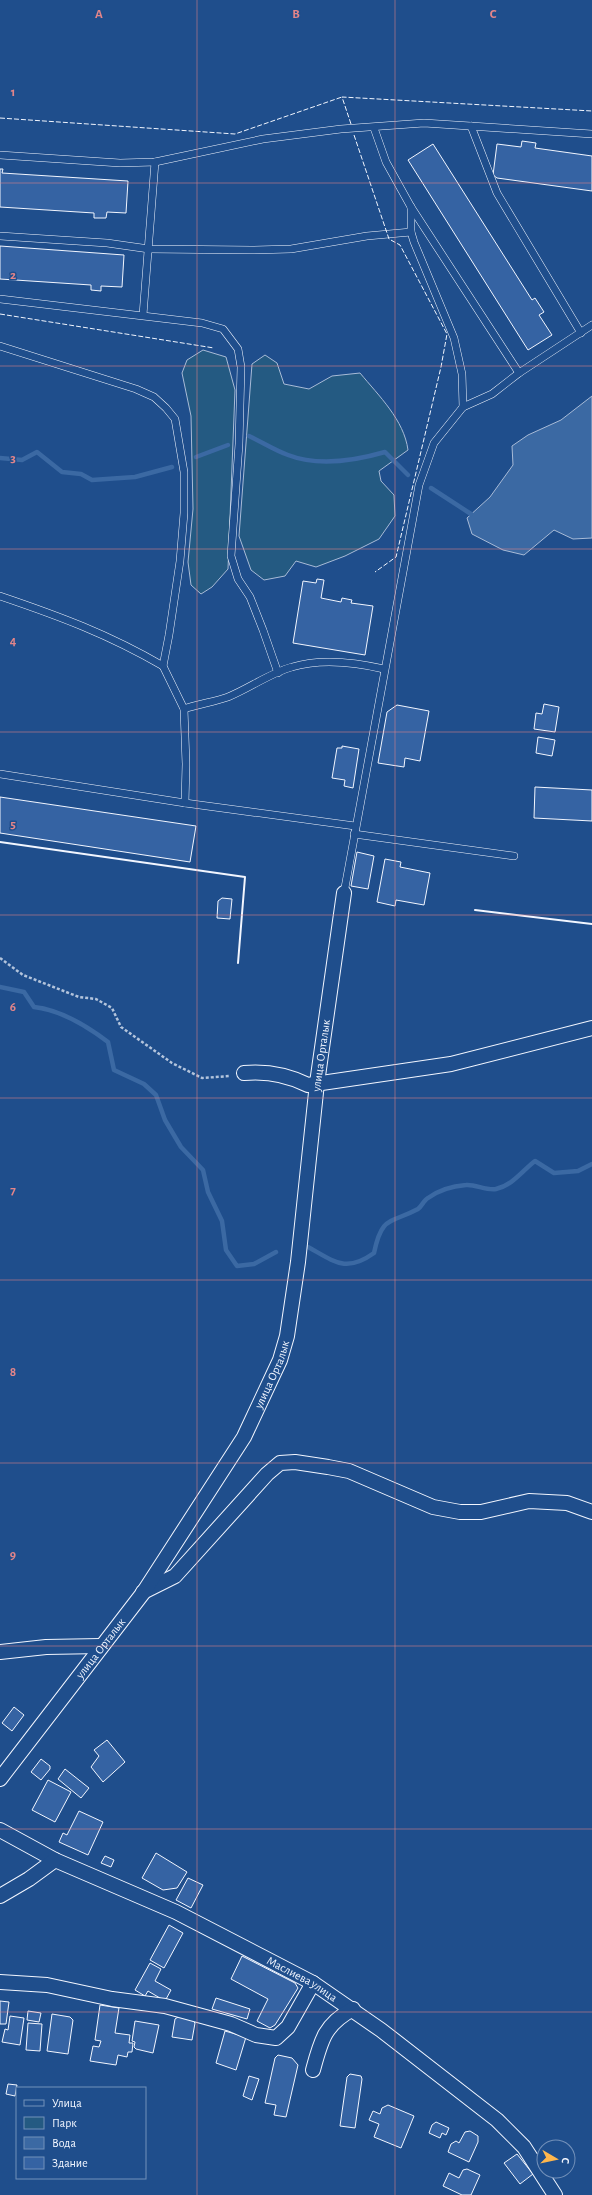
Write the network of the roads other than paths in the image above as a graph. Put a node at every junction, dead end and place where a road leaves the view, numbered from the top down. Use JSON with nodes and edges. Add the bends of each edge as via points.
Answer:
{"nodes":[{"id":1,"x":471,"y":126,"type":"junction"},
{"id":2,"x":374,"y":128,"type":"junction"},
{"id":3,"x":592,"y":134,"type":"edge"},
{"id":4,"x":0,"y":155,"type":"edge"},
{"id":5,"x":155,"y":162,"type":"junction"},
{"id":6,"x":411,"y":206,"type":"junction"},
{"id":7,"x":410,"y":232,"type":"junction"},
{"id":8,"x":0,"y":236,"type":"edge"},
{"id":9,"x":149,"y":249,"type":"junction"},
{"id":10,"x":0,"y":299,"type":"edge"},
{"id":11,"x":143,"y":315,"type":"junction"},
{"id":12,"x":592,"y":326,"type":"edge"},
{"id":13,"x":581,"y":332,"type":"junction"},
{"id":14,"x":0,"y":346,"type":"edge"},
{"id":15,"x":520,"y":373,"type":"junction"},
{"id":16,"x":463,"y":407,"type":"junction"},
{"id":17,"x":0,"y":596,"type":"edge"},
{"id":18,"x":162,"y":666,"type":"junction"},
{"id":19,"x":384,"y":669,"type":"junction"},
{"id":20,"x":278,"y":673,"type":"junction"},
{"id":21,"x":184,"y":709,"type":"junction"},
{"id":22,"x":0,"y":774,"type":"edge"},
{"id":23,"x":185,"y":803,"type":"junction"},
{"id":24,"x":355,"y":826,"type":"junction"},
{"id":25,"x":354,"y":834,"type":"junction"},
{"id":26,"x":514,"y":856,"type":"dead end"},
{"id":27,"x":344,"y":893,"type":"joint"},
{"id":28,"x":592,"y":1028,"type":"edge"},
{"id":29,"x":244,"y":1073,"type":"road end"},
{"id":30,"x":317,"y":1083,"type":"junction"},
{"id":31,"x":592,"y":1512,"type":"edge"},
{"id":32,"x":142,"y":1593,"type":"junction"},
{"id":33,"x":101,"y":1646,"type":"junction"},
{"id":34,"x":0,"y":1652,"type":"edge"},
{"id":35,"x":0,"y":1780,"type":"edge"},
{"id":36,"x":0,"y":1830,"type":"edge"},
{"id":37,"x":55,"y":1860,"type":"junction"},
{"id":38,"x":0,"y":1896,"type":"edge"},
{"id":39,"x":0,"y":1982,"type":"edge"},
{"id":40,"x":313,"y":1983,"type":"junction"},
{"id":41,"x":353,"y":2009,"type":"junction"},
{"id":42,"x":313,"y":2070,"type":"dead end"},
{"id":43,"x":555,"y":2195,"type":"edge"}],
"edges":[{"from":1,"to":2,"type":"lane","via":[[424,123]]},
{"from":1,"to":3,"type":"lane"},
{"from":1,"to":13,"type":"lane","via":[[497,193]]},
{"from":2,"to":5,"type":"lane","via":[[342,129],[263,139]]},
{"from":2,"to":6,"type":"lane","via":[[386,162]]},
{"from":4,"to":5,"type":"lane","via":[[120,163]]},
{"from":5,"to":9,"type":"lane"},
{"from":6,"to":7,"type":"lane"},
{"from":6,"to":15,"type":"lane"},
{"from":7,"to":9,"type":"lane","via":[[367,236],[291,249]]},
{"from":7,"to":16,"type":"lane","via":[[454,338],[462,374]]},
{"from":8,"to":9,"type":"lane","via":[[107,243]]},
{"from":9,"to":11,"type":"lane"},
{"from":10,"to":11,"type":"lane"},
{"from":11,"to":20,"type":"lane","via":[[202,323],[223,329],[238,349],[241,375],[231,556],[238,579],[258,616]]},
{"from":12,"to":13,"type":"lane"},
{"from":13,"to":15,"type":"lane"},
{"from":14,"to":18,"type":"lane","via":[[136,389],[154,397],[175,419],[184,472],[184,513],[174,599]]},
{"from":15,"to":16,"type":"lane","via":[[492,394]]},
{"from":16,"to":19,"type":"lane","via":[[434,443],[419,485]]},
{"from":17,"to":18,"type":"lane","via":[[76,622]]},
{"from":18,"to":21,"type":"lane"},
{"from":19,"to":20,"type":"lane","via":[[358,663],[315,663],[292,667]]},
{"from":19,"to":24,"type":"lane"},
{"from":20,"to":21,"type":"lane","via":[[227,697]]},
{"from":21,"to":23,"type":"lane"},
{"from":22,"to":23,"type":"lane"},
{"from":23,"to":24,"type":"lane"},
{"from":24,"to":25,"type":"lane"},
{"from":25,"to":26,"type":"lane"},
{"from":25,"to":27,"type":"lane"},
{"from":27,"to":30,"type":"street","name":"улица Орталык"},
{"from":28,"to":30,"type":"street","via":[[451,1064]]},
{"from":29,"to":30,"type":"street","via":[[274,1074],[308,1085]]},
{"from":30,"to":32,"type":"street","name":"улица Орталык","via":[[298,1262],[287,1336],[280,1360],[244,1437]]},
{"from":31,"to":32,"type":"street","via":[[567,1503],[529,1501],[481,1512],[460,1512],[433,1507],[349,1471],[295,1462],[280,1463],[267,1474],[175,1576]]},
{"from":32,"to":33,"type":"street","name":"улица Орталык"},
{"from":33,"to":34,"type":"street","via":[[46,1647]]},
{"from":33,"to":35,"type":"street","name":"улица Орталык"},
{"from":36,"to":37,"type":"street","name":"Маслиева улица"},
{"from":37,"to":38,"type":"street"},
{"from":37,"to":40,"type":"street","name":"Маслиева улица","via":[[176,1912]]},
{"from":39,"to":40,"type":"street","via":[[47,1985],[112,1999],[165,2006],[276,2038],[288,2027]]},
{"from":40,"to":41,"type":"street","name":"Маслиева улица"},
{"from":41,"to":42,"type":"street","via":[[333,2021],[325,2032]]},
{"from":41,"to":43,"type":"street","name":"Маслиева улица","via":[[497,2120],[524,2147]]}]}
